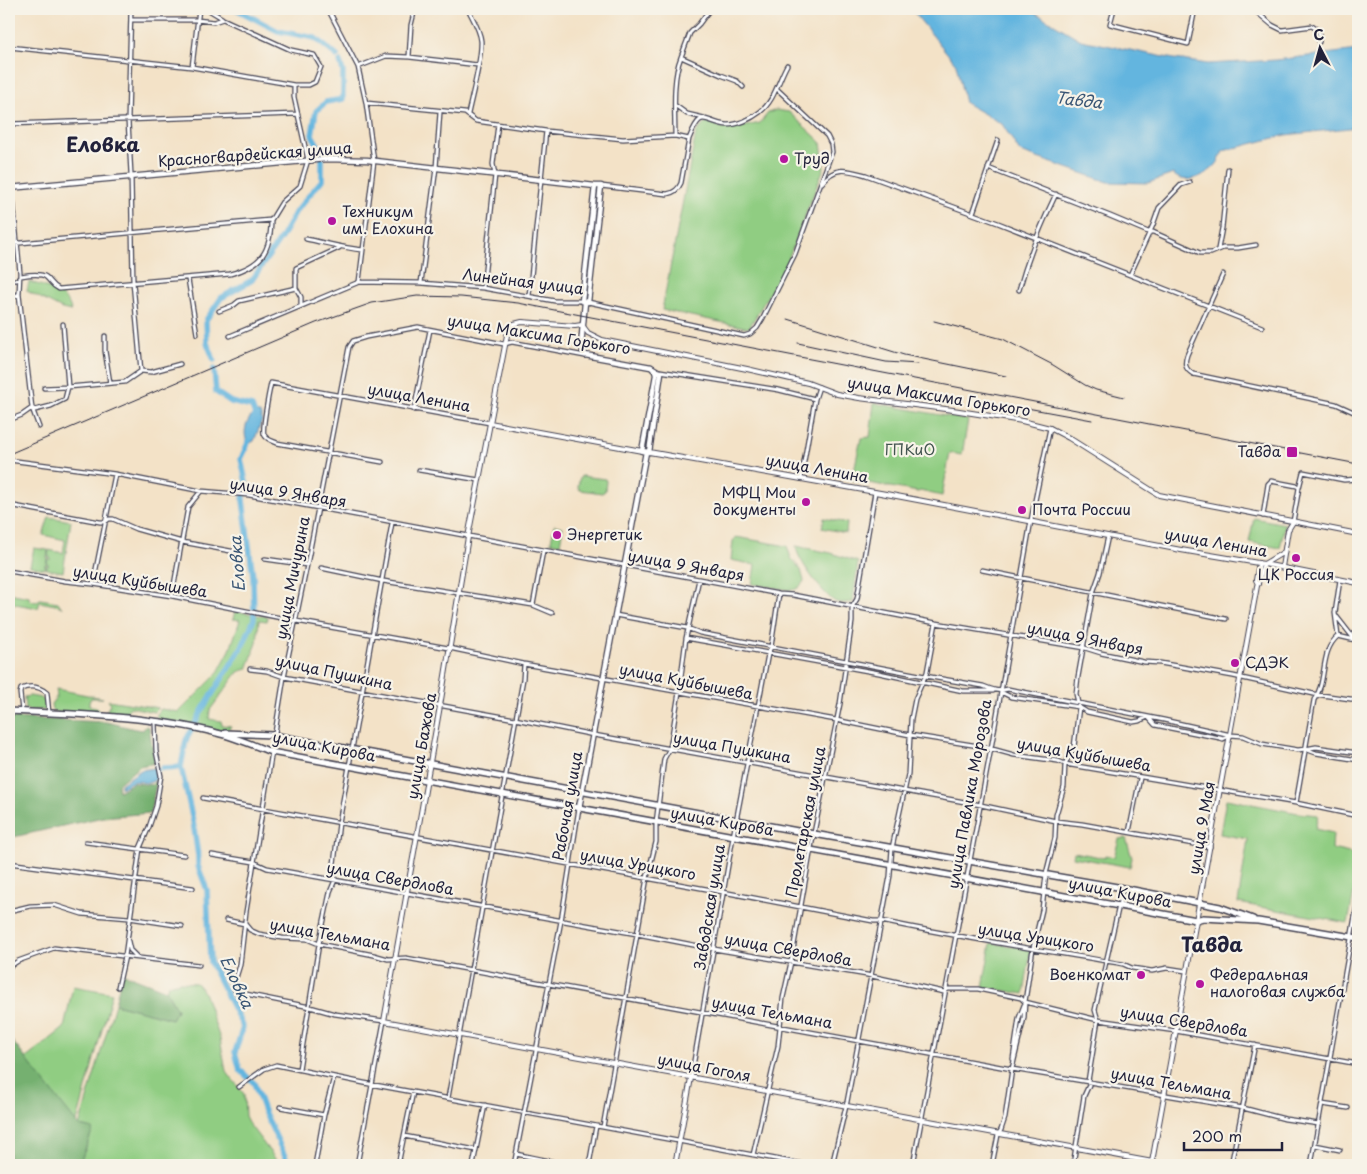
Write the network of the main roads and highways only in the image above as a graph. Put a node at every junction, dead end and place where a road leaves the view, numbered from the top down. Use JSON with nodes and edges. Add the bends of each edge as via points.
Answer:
{"nodes":[{"id":1,"x":595,"y":186,"type":"junction"},
{"id":2,"x":10,"y":187,"type":"edge"},
{"id":3,"x":585,"y":302,"type":"junction"},
{"id":4,"x":651,"y":367,"type":"junction"},
{"id":5,"x":659,"y":371,"type":"joint"},
{"id":6,"x":646,"y":452,"type":"junction"},
{"id":7,"x":9,"y":711,"type":"edge"},
{"id":8,"x":219,"y":733,"type":"junction"},
{"id":9,"x":582,"y":791,"type":"junction"},
{"id":10,"x":579,"y":808,"type":"junction"},
{"id":11,"x":1224,"y":908,"type":"junction"},
{"id":12,"x":1222,"y":920,"type":"junction"},
{"id":13,"x":1258,"y":921,"type":"junction"},
{"id":14,"x":1358,"y":938,"type":"edge"}],
"edges":[{"from":1,"to":2,"type":"main road","name":"Красногвардейская улица","via":[[374,161],[318,159]]},
{"from":1,"to":3,"type":"main road"},
{"from":1,"to":3,"type":"main road","name":"Красногвардейская улица","via":[[601,186]]},
{"from":3,"to":4,"type":"main road","name":"улица Максима Горького","via":[[580,346],[583,352],[588,356]]},
{"from":4,"to":5,"type":"main road","name":"улица Максима Горького"},
{"from":4,"to":6,"type":"main road","name":"Рабочая улица","via":[[656,375]]},
{"from":5,"to":6,"type":"main road","name":"Рабочая улица","via":[[662,376]]},
{"from":6,"to":9,"type":"main road","name":"Рабочая улица"},
{"from":7,"to":8,"type":"main road","name":"улица Кирова","via":[[155,722]]},
{"from":8,"to":9,"type":"main road","name":"улица Кирова","via":[[274,735]]},
{"from":8,"to":10,"type":"main road","name":"улица Кирова","via":[[271,752]]},
{"from":9,"to":10,"type":"main road","name":"Рабочая улица"},
{"from":9,"to":11,"type":"main road","name":"улица Кирова"},
{"from":10,"to":12,"type":"main road","name":"улица Кирова","via":[[1196,920]]},
{"from":11,"to":12,"type":"main road","via":[[1228,915]]},
{"from":11,"to":13,"type":"main road","name":"улица Кирова"},
{"from":12,"to":13,"type":"main road","name":"улица Кирова"},
{"from":13,"to":14,"type":"main road","name":"улица Кирова"}]}
